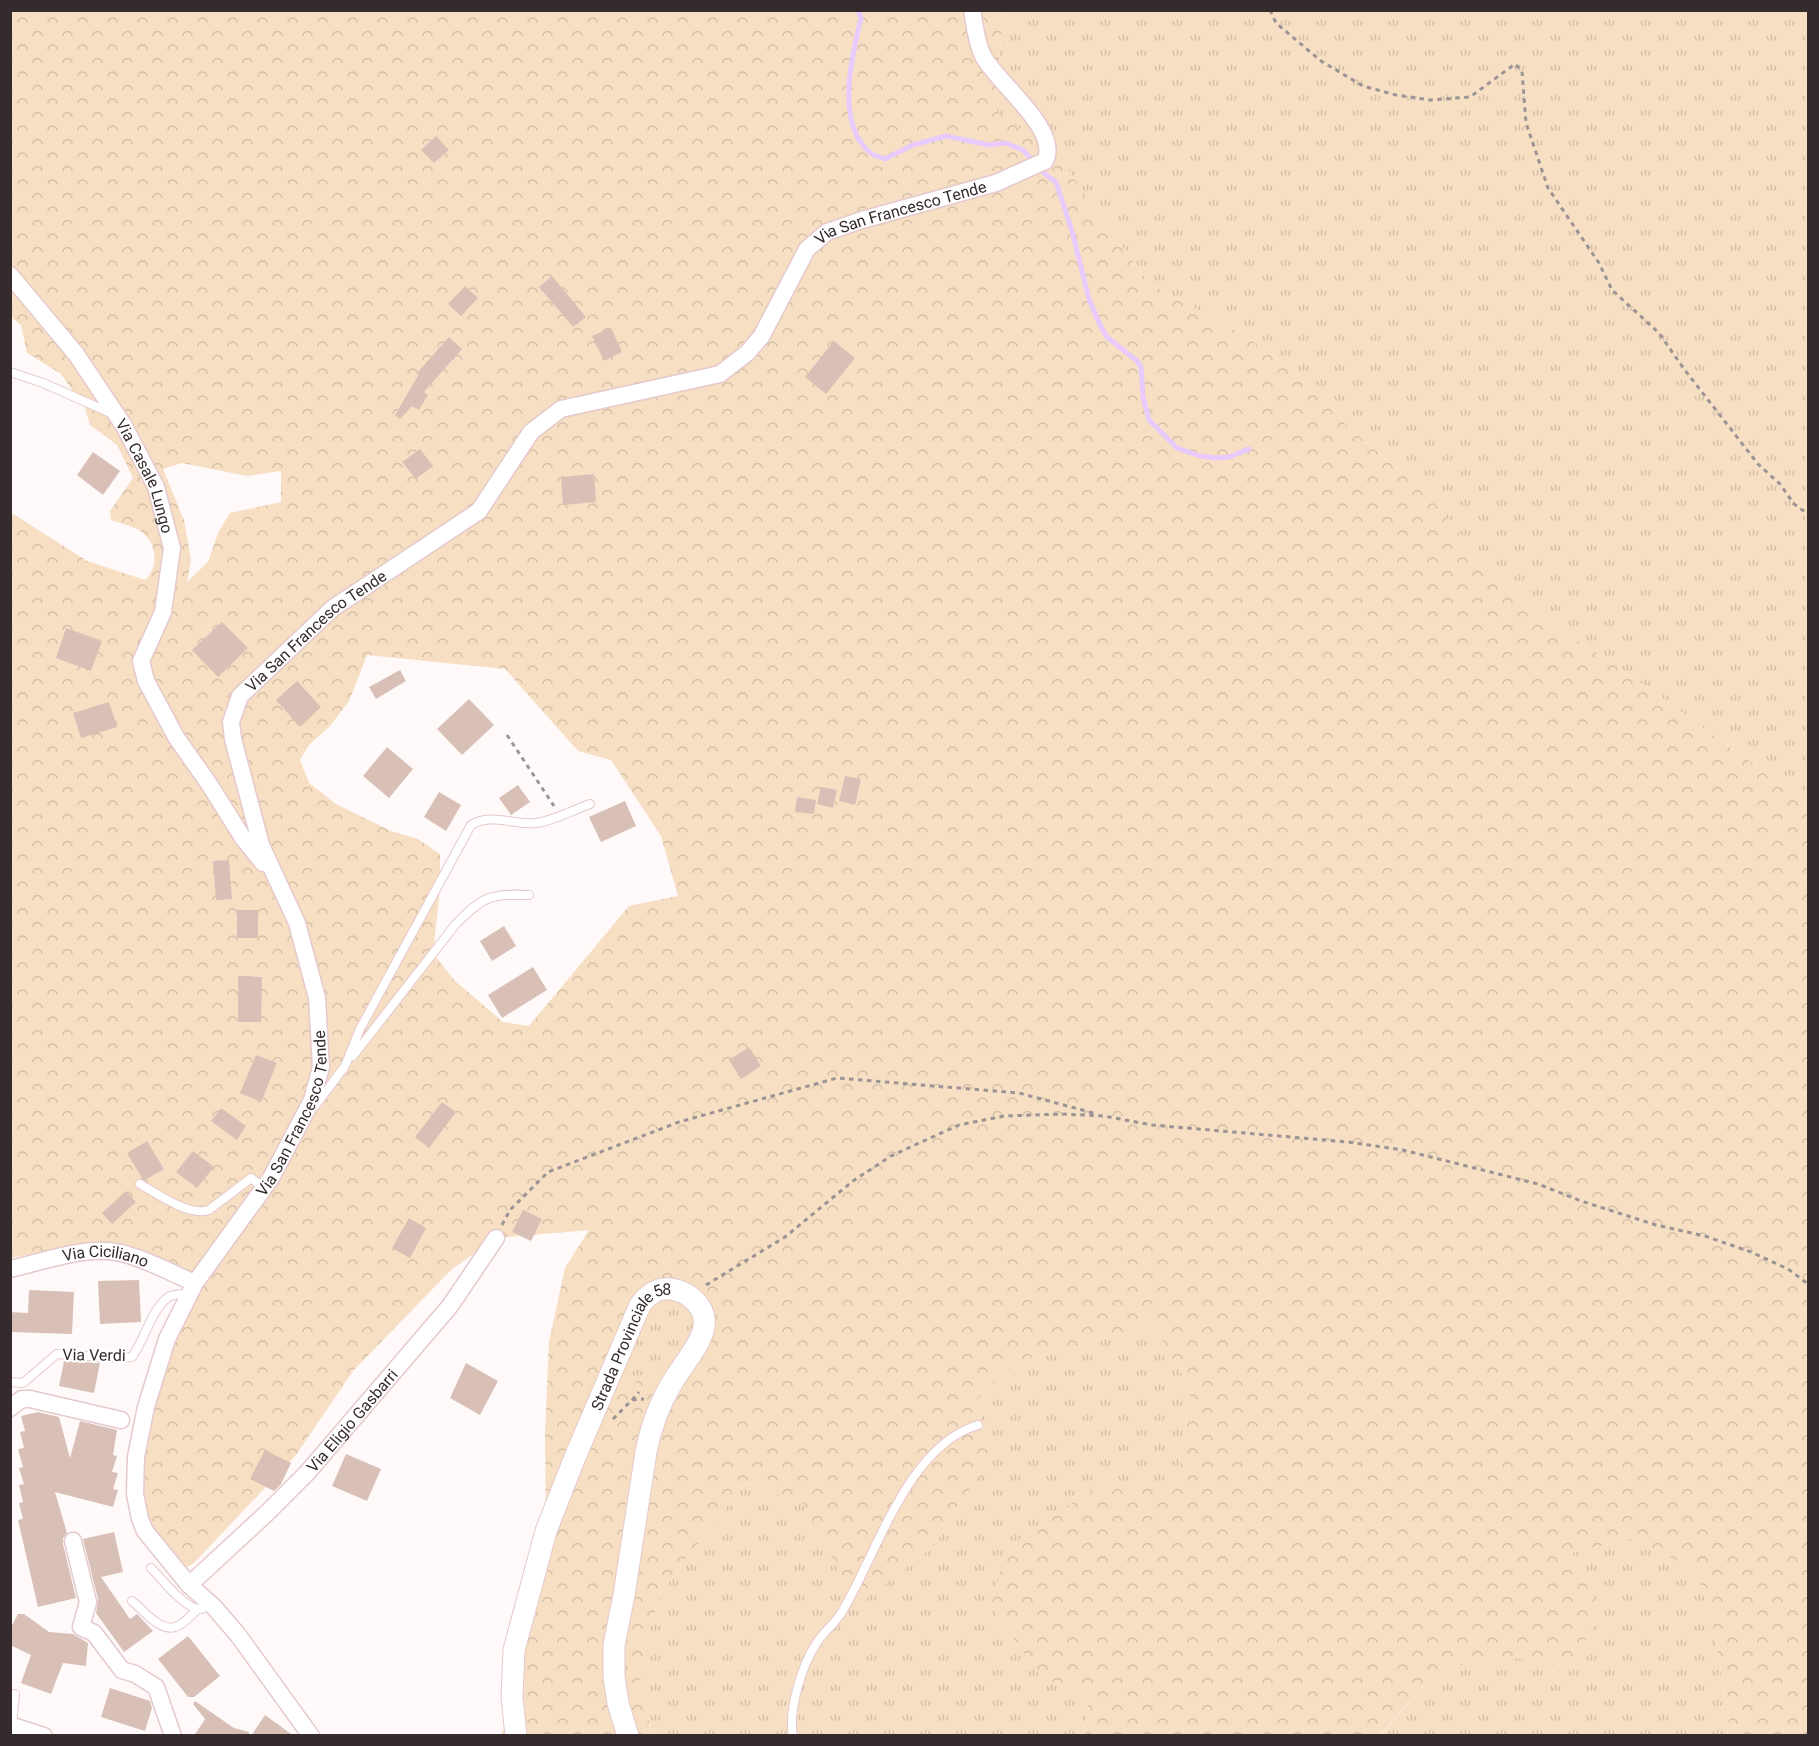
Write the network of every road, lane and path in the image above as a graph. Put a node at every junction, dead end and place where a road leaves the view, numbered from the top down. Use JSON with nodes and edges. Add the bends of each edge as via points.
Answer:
{"nodes":[{"id":1,"x":972,"y":10,"type":"edge"},
{"id":2,"x":1270,"y":10,"type":"edge"},
{"id":3,"x":10,"y":275,"type":"edge"},
{"id":4,"x":10,"y":372,"type":"edge"},
{"id":5,"x":117,"y":416,"type":"junction"},
{"id":6,"x":1809,"y":514,"type":"edge"},
{"id":7,"x":507,"y":735,"type":"dead end"},
{"id":8,"x":590,"y":804,"type":"dead end"},
{"id":9,"x":560,"y":815,"type":"junction"},
{"id":10,"x":280,"y":884,"type":"junction"},
{"id":11,"x":529,"y":896,"type":"dead end"},
{"id":12,"x":345,"y":1066,"type":"junction"},
{"id":13,"x":1104,"y":1116,"type":"junction"},
{"id":14,"x":298,"y":1127,"type":"junction"},
{"id":15,"x":140,"y":1184,"type":"dead end"},
{"id":16,"x":264,"y":1188,"type":"junction"},
{"id":17,"x":496,"y":1238,"type":"joint"},
{"id":18,"x":10,"y":1269,"type":"edge"},
{"id":19,"x":1809,"y":1284,"type":"edge"},
{"id":20,"x":192,"y":1289,"type":"junction"},
{"id":21,"x":690,"y":1296,"type":"junction"},
{"id":22,"x":10,"y":1382,"type":"edge"},
{"id":23,"x":639,"y":1392,"type":"dead end"},
{"id":24,"x":663,"y":1398,"type":"junction"},
{"id":25,"x":632,"y":1400,"type":"junction"},
{"id":26,"x":10,"y":1408,"type":"edge"},
{"id":27,"x":121,"y":1420,"type":"dead end"},
{"id":28,"x":608,"y":1424,"type":"dead end"},
{"id":29,"x":978,"y":1425,"type":"dead end"},
{"id":30,"x":73,"y":1540,"type":"dead end"},
{"id":31,"x":151,"y":1568,"type":"dead end"},
{"id":32,"x":189,"y":1585,"type":"junction"},
{"id":33,"x":132,"y":1601,"type":"dead end"},
{"id":34,"x":214,"y":1607,"type":"junction"},
{"id":35,"x":197,"y":1610,"type":"junction"},
{"id":36,"x":15,"y":1694,"type":"dead end"},
{"id":37,"x":11,"y":1725,"type":"edge"},
{"id":38,"x":44,"y":1736,"type":"edge"},
{"id":39,"x":173,"y":1736,"type":"edge"},
{"id":40,"x":311,"y":1736,"type":"edge"},
{"id":41,"x":516,"y":1736,"type":"edge"},
{"id":42,"x":628,"y":1736,"type":"edge"},
{"id":43,"x":793,"y":1736,"type":"edge"}],
"edges":[{"from":1,"to":10,"type":"street","name":"Via San Francesco Tende","via":[[983,56],[1041,129],[1047,142],[1045,161],[996,183],[827,232],[807,249],[761,337],[720,374],[561,409],[531,432],[479,511],[333,608],[240,696],[231,722],[261,845]]},
{"from":2,"to":6,"type":"path","via":[[1276,23],[1330,67],[1363,86],[1396,95],[1430,100],[1470,97],[1515,64],[1521,71],[1526,123],[1548,188],[1599,263],[1612,290],[1659,333],[1758,464],[1794,504]]},
{"from":3,"to":5,"type":"street","name":"Via Casale Lungo","via":[[76,354]]},
{"from":4,"to":5,"type":"lane"},
{"from":5,"to":10,"type":"street","name":"Via Casale Lungo","via":[[156,487],[172,548],[163,612],[141,661],[146,681],[176,737],[243,838]]},
{"from":7,"to":9,"type":"path"},
{"from":8,"to":9,"type":"lane"},
{"from":9,"to":12,"type":"lane","via":[[538,823],[488,819],[471,825],[360,1029]]},
{"from":10,"to":14,"type":"street","name":"Via San Francesco Tende","via":[[297,923],[317,999],[321,1066],[312,1100]]},
{"from":11,"to":12,"type":"lane","via":[[503,894],[472,908],[455,924]]},
{"from":12,"to":14,"type":"lane"},
{"from":13,"to":17,"type":"path","via":[[1019,1093],[837,1078],[679,1122],[548,1172],[510,1210]]},
{"from":13,"to":19,"type":"path","via":[[1152,1125],[1404,1150],[1538,1184],[1656,1225],[1705,1236],[1788,1269]]},
{"from":13,"to":21,"type":"path","via":[[1004,1116],[959,1125],[891,1156],[853,1181],[785,1237]]},
{"from":14,"to":16,"type":"street","name":"Via San Francesco Tende"},
{"from":15,"to":16,"type":"lane","via":[[192,1212],[202,1213],[251,1178]]},
{"from":16,"to":20,"type":"street","name":"Via San Francesco Tende"},
{"from":17,"to":32,"type":"street","name":"Via Eligio Gasbarri","via":[[450,1306],[307,1473]]},
{"from":18,"to":20,"type":"street","name":"Via Ciciliano","via":[[67,1255],[120,1253],[137,1258]]},
{"from":20,"to":22,"type":"lane","name":"Via Verdi","via":[[167,1298],[132,1357],[57,1354],[23,1383]]},
{"from":20,"to":32,"type":"street","name":"Via San Francesco Tende","via":[[161,1354],[134,1470],[138,1511],[145,1531]]},
{"from":21,"to":24,"type":"street","name":"Strada Provinciale 58","via":[[701,1310],[705,1326]]},
{"from":21,"to":41,"type":"street","name":"Strada Provinciale 58","via":[[670,1288],[658,1289],[640,1305],[575,1457],[546,1531],[514,1650],[512,1696]]},
{"from":23,"to":25,"type":"path"},
{"from":24,"to":25,"type":"path"},
{"from":24,"to":42,"type":"street","name":"Strada Provinciale 58","via":[[648,1442],[614,1645],[618,1703]]},
{"from":25,"to":28,"type":"path"},
{"from":26,"to":27,"type":"street","via":[[22,1399],[30,1399]]},
{"from":29,"to":43,"type":"lane","via":[[960,1431],[927,1459],[893,1511],[842,1612],[810,1654],[790,1724]]},
{"from":30,"to":39,"type":"street","via":[[88,1602],[81,1627],[94,1633],[122,1670],[156,1687]]},
{"from":31,"to":35,"type":"lane"},
{"from":32,"to":34,"type":"street","name":"Via San Francesco Tende"},
{"from":33,"to":35,"type":"lane","via":[[170,1628],[177,1627]]},
{"from":34,"to":35,"type":"lane"},
{"from":34,"to":40,"type":"street","name":"Via San Francesco Tende"},
{"from":36,"to":37,"type":"lane"},
{"from":37,"to":38,"type":"street"}]}
